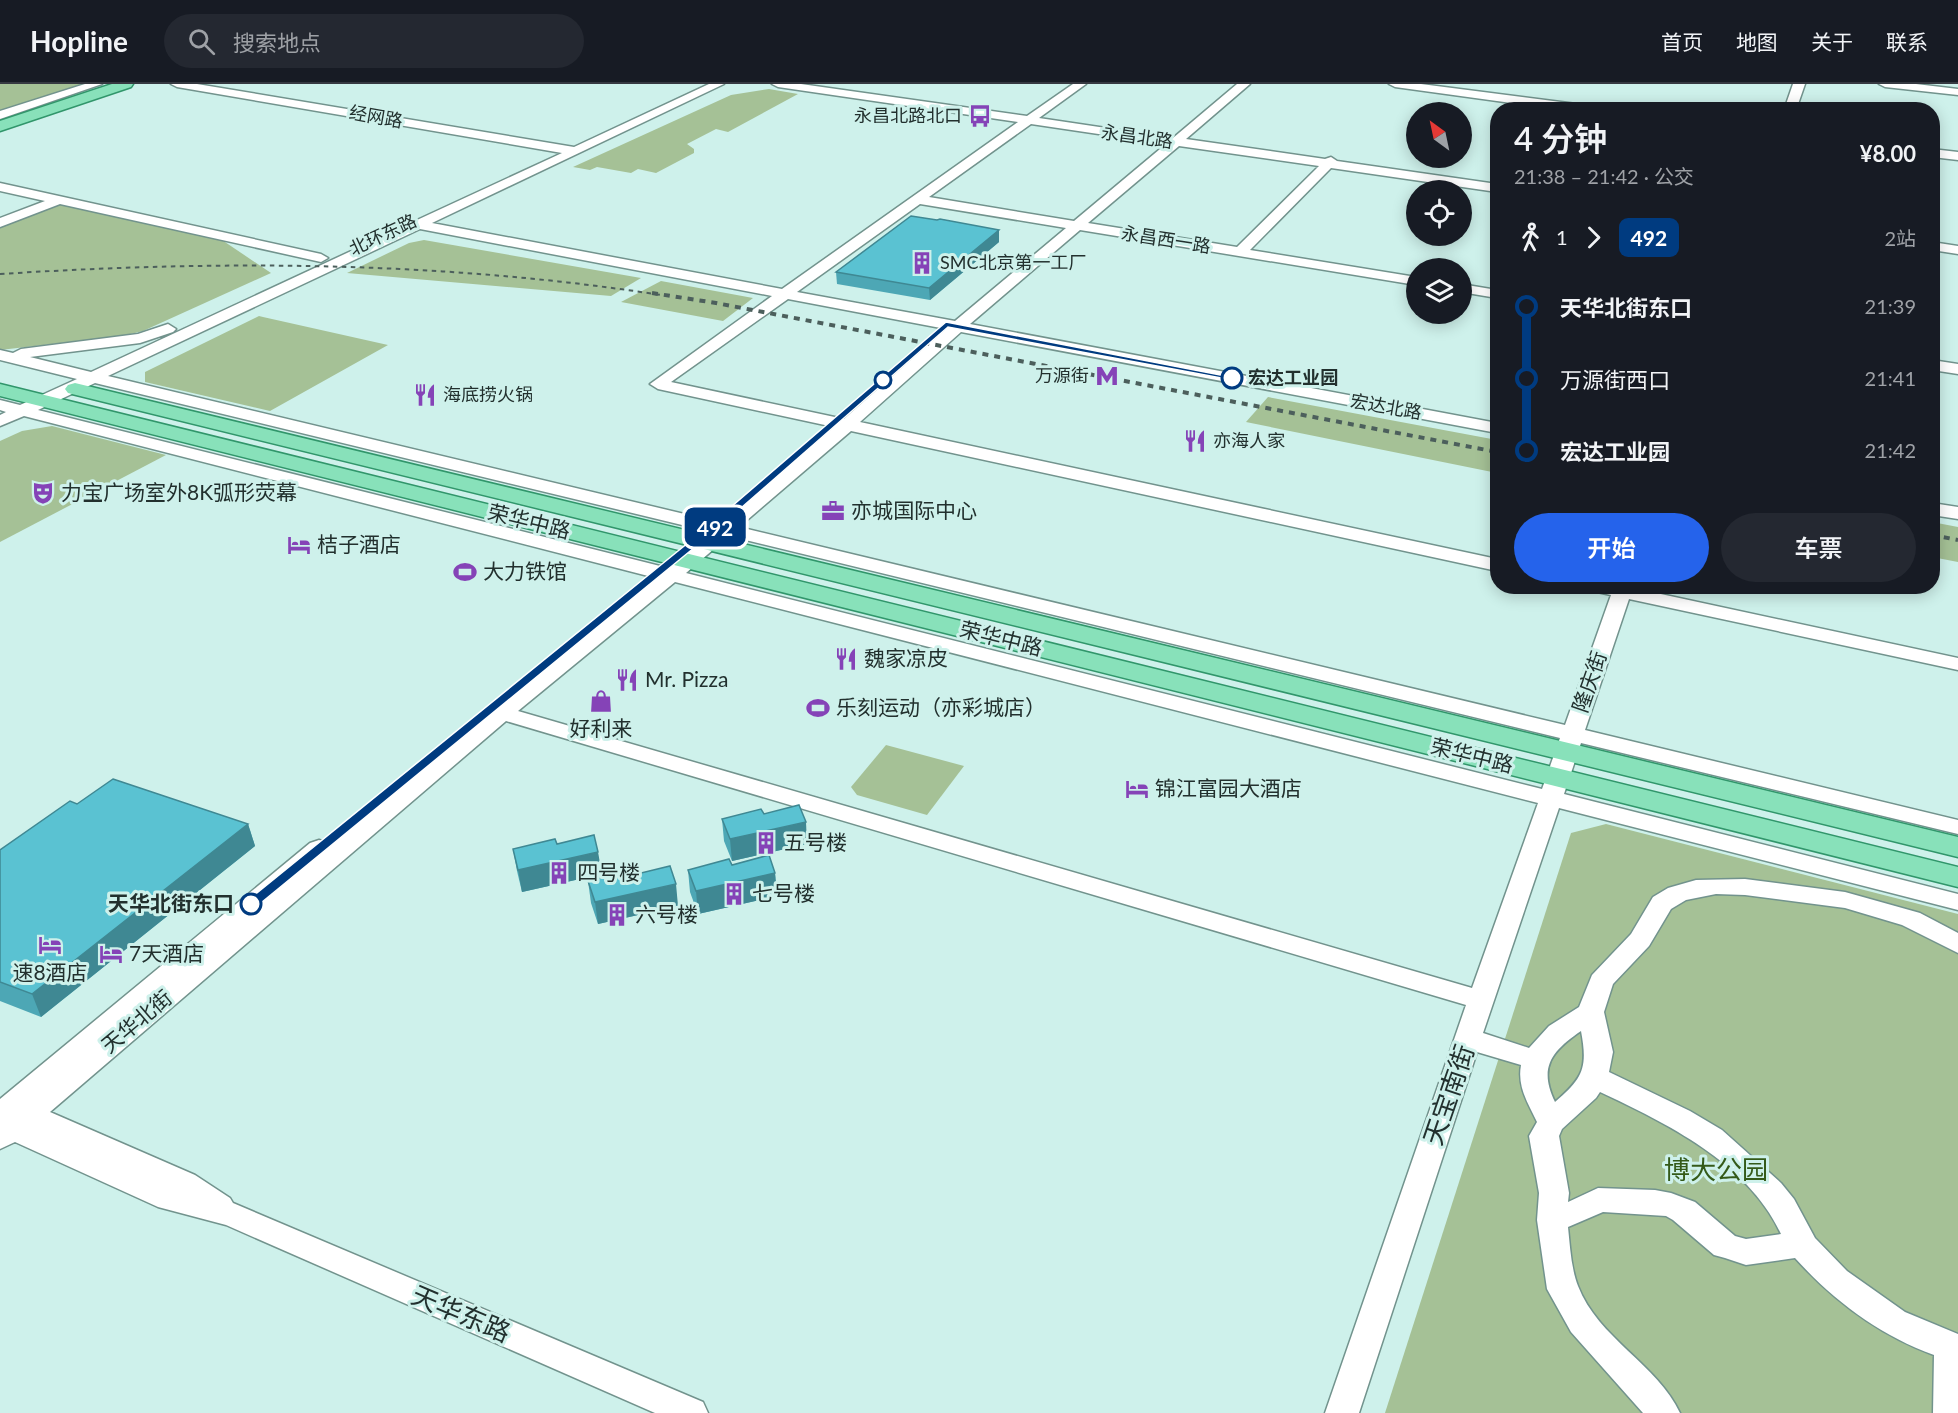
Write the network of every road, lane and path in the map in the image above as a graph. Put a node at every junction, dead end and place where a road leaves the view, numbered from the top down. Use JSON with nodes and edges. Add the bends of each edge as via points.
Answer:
{"nodes":[{"id":1,"x":96,"y":84,"type":"edge"},
{"id":2,"x":112,"y":84,"type":"edge"},
{"id":3,"x":126,"y":84,"type":"edge"},
{"id":4,"x":177,"y":84,"type":"edge"},
{"id":5,"x":707,"y":84,"type":"edge"},
{"id":6,"x":718,"y":84,"type":"edge"},
{"id":7,"x":778,"y":84,"type":"edge"},
{"id":8,"x":807,"y":84,"type":"edge"},
{"id":9,"x":1080,"y":84,"type":"edge"},
{"id":10,"x":1234,"y":84,"type":"edge"},
{"id":11,"x":1244,"y":84,"type":"edge"},
{"id":12,"x":1395,"y":84,"type":"edge"},
{"id":13,"x":1799,"y":84,"type":"edge"},
{"id":14,"x":1886,"y":84,"type":"edge"},
{"id":15,"x":1958,"y":92,"type":"edge"},
{"id":16,"x":1531,"y":102,"type":"edge"},
{"id":17,"x":1793,"y":102,"type":"edge"},
{"id":18,"x":0,"y":115,"type":"edge"},
{"id":19,"x":1028,"y":119,"type":"junction"},
{"id":20,"x":0,"y":121,"type":"edge"},
{"id":21,"x":0,"y":126,"type":"edge"},
{"id":22,"x":1172,"y":140,"type":"junction"},
{"id":23,"x":570,"y":150,"type":"junction"},
{"id":24,"x":1940,"y":154,"type":"edge"},
{"id":25,"x":1958,"y":156,"type":"edge"},
{"id":26,"x":1329,"y":162,"type":"junction"},
{"id":27,"x":1490,"y":185,"type":"edge"},
{"id":28,"x":0,"y":187,"type":"edge"},
{"id":29,"x":917,"y":199,"type":"junction"},
{"id":30,"x":58,"y":200,"type":"junction"},
{"id":31,"x":0,"y":222,"type":"edge"},
{"id":32,"x":414,"y":224,"type":"junction"},
{"id":33,"x":1072,"y":225,"type":"junction"},
{"id":34,"x":1940,"y":249,"type":"edge"},
{"id":35,"x":1958,"y":251,"type":"edge"},
{"id":36,"x":1240,"y":252,"type":"junction"},
{"id":37,"x":342,"y":254,"type":"junction"},
{"id":38,"x":321,"y":258,"type":"junction"},
{"id":39,"x":1406,"y":279,"type":"edge"},
{"id":40,"x":1472,"y":290,"type":"edge"},
{"id":41,"x":1490,"y":293,"type":"edge"},
{"id":42,"x":783,"y":294,"type":"junction"},
{"id":43,"x":952,"y":326,"type":"junction"},
{"id":44,"x":0,"y":354,"type":"edge"},
{"id":45,"x":1940,"y":366,"type":"edge"},
{"id":46,"x":1958,"y":369,"type":"edge"},
{"id":47,"x":0,"y":370,"type":"edge"},
{"id":48,"x":34,"y":397,"type":"edge"},
{"id":49,"x":231,"y":411,"type":"junction"},
{"id":50,"x":840,"y":425,"type":"junction"},
{"id":51,"x":1490,"y":427,"type":"edge"},
{"id":52,"x":251,"y":430,"type":"junction"},
{"id":53,"x":476,"y":508,"type":"junction"},
{"id":54,"x":1940,"y":510,"type":"edge"},
{"id":55,"x":1958,"y":513,"type":"edge"},
{"id":56,"x":512,"y":535,"type":"junction"},
{"id":57,"x":692,"y":551,"type":"junction"},
{"id":58,"x":1490,"y":564,"type":"edge"},
{"id":59,"x":897,"y":572,"type":"junction"},
{"id":60,"x":1621,"y":594,"type":"edge"},
{"id":61,"x":1645,"y":594,"type":"edge"},
{"id":62,"x":931,"y":597,"type":"junction"},
{"id":63,"x":1958,"y":664,"type":"edge"},
{"id":64,"x":1271,"y":706,"type":"junction"},
{"id":65,"x":502,"y":714,"type":"junction"},
{"id":66,"x":1329,"y":742,"type":"junction"},
{"id":67,"x":1561,"y":765,"type":"junction"},
{"id":68,"x":1811,"y":791,"type":"junction"},
{"id":69,"x":1958,"y":827,"type":"edge"},
{"id":70,"x":1883,"y":828,"type":"junction"},
{"id":71,"x":1958,"y":847,"type":"edge"},
{"id":72,"x":1958,"y":877,"type":"edge"},
{"id":73,"x":1958,"y":902,"type":"edge"},
{"id":74,"x":1958,"y":944,"type":"edge"},
{"id":75,"x":1482,"y":1000,"type":"junction"},
{"id":76,"x":1591,"y":1012,"type":"junction"},
{"id":77,"x":1469,"y":1039,"type":"junction"},
{"id":78,"x":1537,"y":1060,"type":"junction"},
{"id":79,"x":1594,"y":1077,"type":"junction"},
{"id":80,"x":7,"y":1118,"type":"edge"},
{"id":81,"x":1542,"y":1130,"type":"junction"},
{"id":82,"x":1552,"y":1220,"type":"junction"},
{"id":83,"x":1802,"y":1244,"type":"junction"},
{"id":84,"x":1954,"y":1347,"type":"edge"},
{"id":85,"x":691,"y":1413,"type":"edge"},
{"id":86,"x":1342,"y":1413,"type":"edge"},
{"id":87,"x":1664,"y":1413,"type":"edge"},
{"id":88,"x":1950,"y":1413,"type":"edge"}],
"edges":[{"from":1,"to":18,"type":"street"},
{"from":2,"to":20,"type":"main road"},
{"from":3,"to":21,"type":"main road"},
{"from":4,"to":23,"type":"street","name":"经网路"},
{"from":5,"to":23,"type":"street","name":"北环东路"},
{"from":6,"to":23,"type":"street","name":"北环东路"},
{"from":7,"to":19,"type":"street","name":"永昌北路"},
{"from":8,"to":19,"type":"street","name":"永昌北路"},
{"from":9,"to":19,"type":"street"},
{"from":10,"to":22,"type":"street"},
{"from":11,"to":22,"type":"street"},
{"from":12,"to":16,"type":"street"},
{"from":13,"to":17,"type":"street"},
{"from":14,"to":15,"type":"street"},
{"from":19,"to":22,"type":"street","name":"永昌北路"},
{"from":19,"to":29,"type":"street"},
{"from":22,"to":26,"type":"street","name":"永昌北路"},
{"from":22,"to":33,"type":"street"},
{"from":23,"to":32,"type":"street","name":"北环东路"},
{"from":24,"to":25,"type":"street"},
{"from":26,"to":27,"type":"street","name":"永昌北路"},
{"from":26,"to":36,"type":"street"},
{"from":28,"to":30,"type":"street"},
{"from":29,"to":33,"type":"street","name":"永昌西一路"},
{"from":29,"to":42,"type":"street"},
{"from":30,"to":31,"type":"street"},
{"from":30,"to":38,"type":"street"},
{"from":32,"to":37,"type":"street","name":"北环东路"},
{"from":32,"to":42,"type":"street","name":"宏达北路"},
{"from":32,"to":48,"type":"street","name":"北环东路"},
{"from":33,"to":36,"type":"street","name":"永昌西一路"},
{"from":33,"to":43,"type":"street"},
{"from":34,"to":35,"type":"street"},
{"from":36,"to":39,"type":"street","name":"永昌西一路"},
{"from":37,"to":38,"type":"street"},
{"from":37,"to":48,"type":"street","name":"北环东路"},
{"from":38,"to":44,"type":"street","via":[[158,334],[29,354]]},
{"from":40,"to":41,"type":"street"},
{"from":42,"to":43,"type":"street","name":"宏达北路"},
{"from":42,"to":50,"type":"street","via":[[658,384]]},
{"from":43,"to":50,"type":"street"},
{"from":43,"to":51,"type":"street","name":"宏达北路"},
{"from":44,"to":48,"type":"street"},
{"from":45,"to":46,"type":"street"},
{"from":47,"to":48,"type":"main road"},
{"from":48,"to":49,"type":"street"},
{"from":48,"to":52,"type":"main road","name":"荣华中路"},
{"from":48,"to":53,"type":"main road","name":"荣华中路"},
{"from":48,"to":56,"type":"street"},
{"from":49,"to":52,"type":"street"},
{"from":49,"to":57,"type":"street"},
{"from":50,"to":57,"type":"street"},
{"from":50,"to":58,"type":"street"},
{"from":52,"to":57,"type":"main road","name":"荣华中路"},
{"from":53,"to":56,"type":"street"},
{"from":53,"to":57,"type":"main road","name":"荣华中路"},
{"from":54,"to":55,"type":"street"},
{"from":56,"to":57,"type":"street"},
{"from":57,"to":59,"type":"street"},
{"from":57,"to":62,"type":"main road","name":"荣华中路"},
{"from":57,"to":64,"type":"main road","name":"荣华中路"},
{"from":57,"to":65,"type":"street","name":"天华北街"},
{"from":57,"to":66,"type":"street"},
{"from":57,"to":80,"type":"street","name":"天华北街","via":[[348,824]]},
{"from":59,"to":62,"type":"street"},
{"from":59,"to":67,"type":"street"},
{"from":60,"to":67,"type":"street","name":"隆庆街"},
{"from":61,"to":63,"type":"street"},
{"from":62,"to":67,"type":"main road","name":"荣华中路"},
{"from":64,"to":66,"type":"street"},
{"from":64,"to":67,"type":"main road","name":"荣华中路"},
{"from":65,"to":75,"type":"street"},
{"from":65,"to":80,"type":"street","name":"天华北街"},
{"from":66,"to":67,"type":"street"},
{"from":67,"to":68,"type":"street"},
{"from":67,"to":70,"type":"main road","name":"荣华中路"},
{"from":67,"to":72,"type":"main road","name":"荣华中路"},
{"from":67,"to":73,"type":"street"},
{"from":67,"to":75,"type":"street","name":"天宝南街"},
{"from":68,"to":69,"type":"street"},
{"from":68,"to":70,"type":"street"},
{"from":70,"to":71,"type":"main road","name":"荣华中路"},
{"from":74,"to":76,"type":"street","via":[[1911,919],[1845,900],[1745,887],[1695,888],[1662,903],[1640,940],[1600,981]]},
{"from":75,"to":77,"type":"street","name":"天宝南街"},
{"from":76,"to":78,"type":"street","via":[[1559,1032]]},
{"from":76,"to":79,"type":"street","via":[[1599,1052]]},
{"from":77,"to":78,"type":"street"},
{"from":77,"to":86,"type":"street","name":"天宝南街"},
{"from":78,"to":81,"type":"street","via":[[1534,1086]]},
{"from":79,"to":81,"type":"street","via":[[1586,1091]]},
{"from":79,"to":83,"type":"street","via":[[1694,1127],[1723,1146],[1781,1204]]},
{"from":80,"to":85,"type":"street","name":"天华东路","via":[[169,1199],[232,1215]]},
{"from":81,"to":82,"type":"street","via":[[1554,1193]]},
{"from":82,"to":83,"type":"street","via":[[1598,1200],[1655,1202],[1684,1211],[1725,1246],[1746,1252]]},
{"from":82,"to":87,"type":"street","via":[[1563,1288],[1582,1322]]},
{"from":83,"to":84,"type":"street","via":[[1847,1289],[1880,1313]]},
{"from":84,"to":88,"type":"street"}]}
